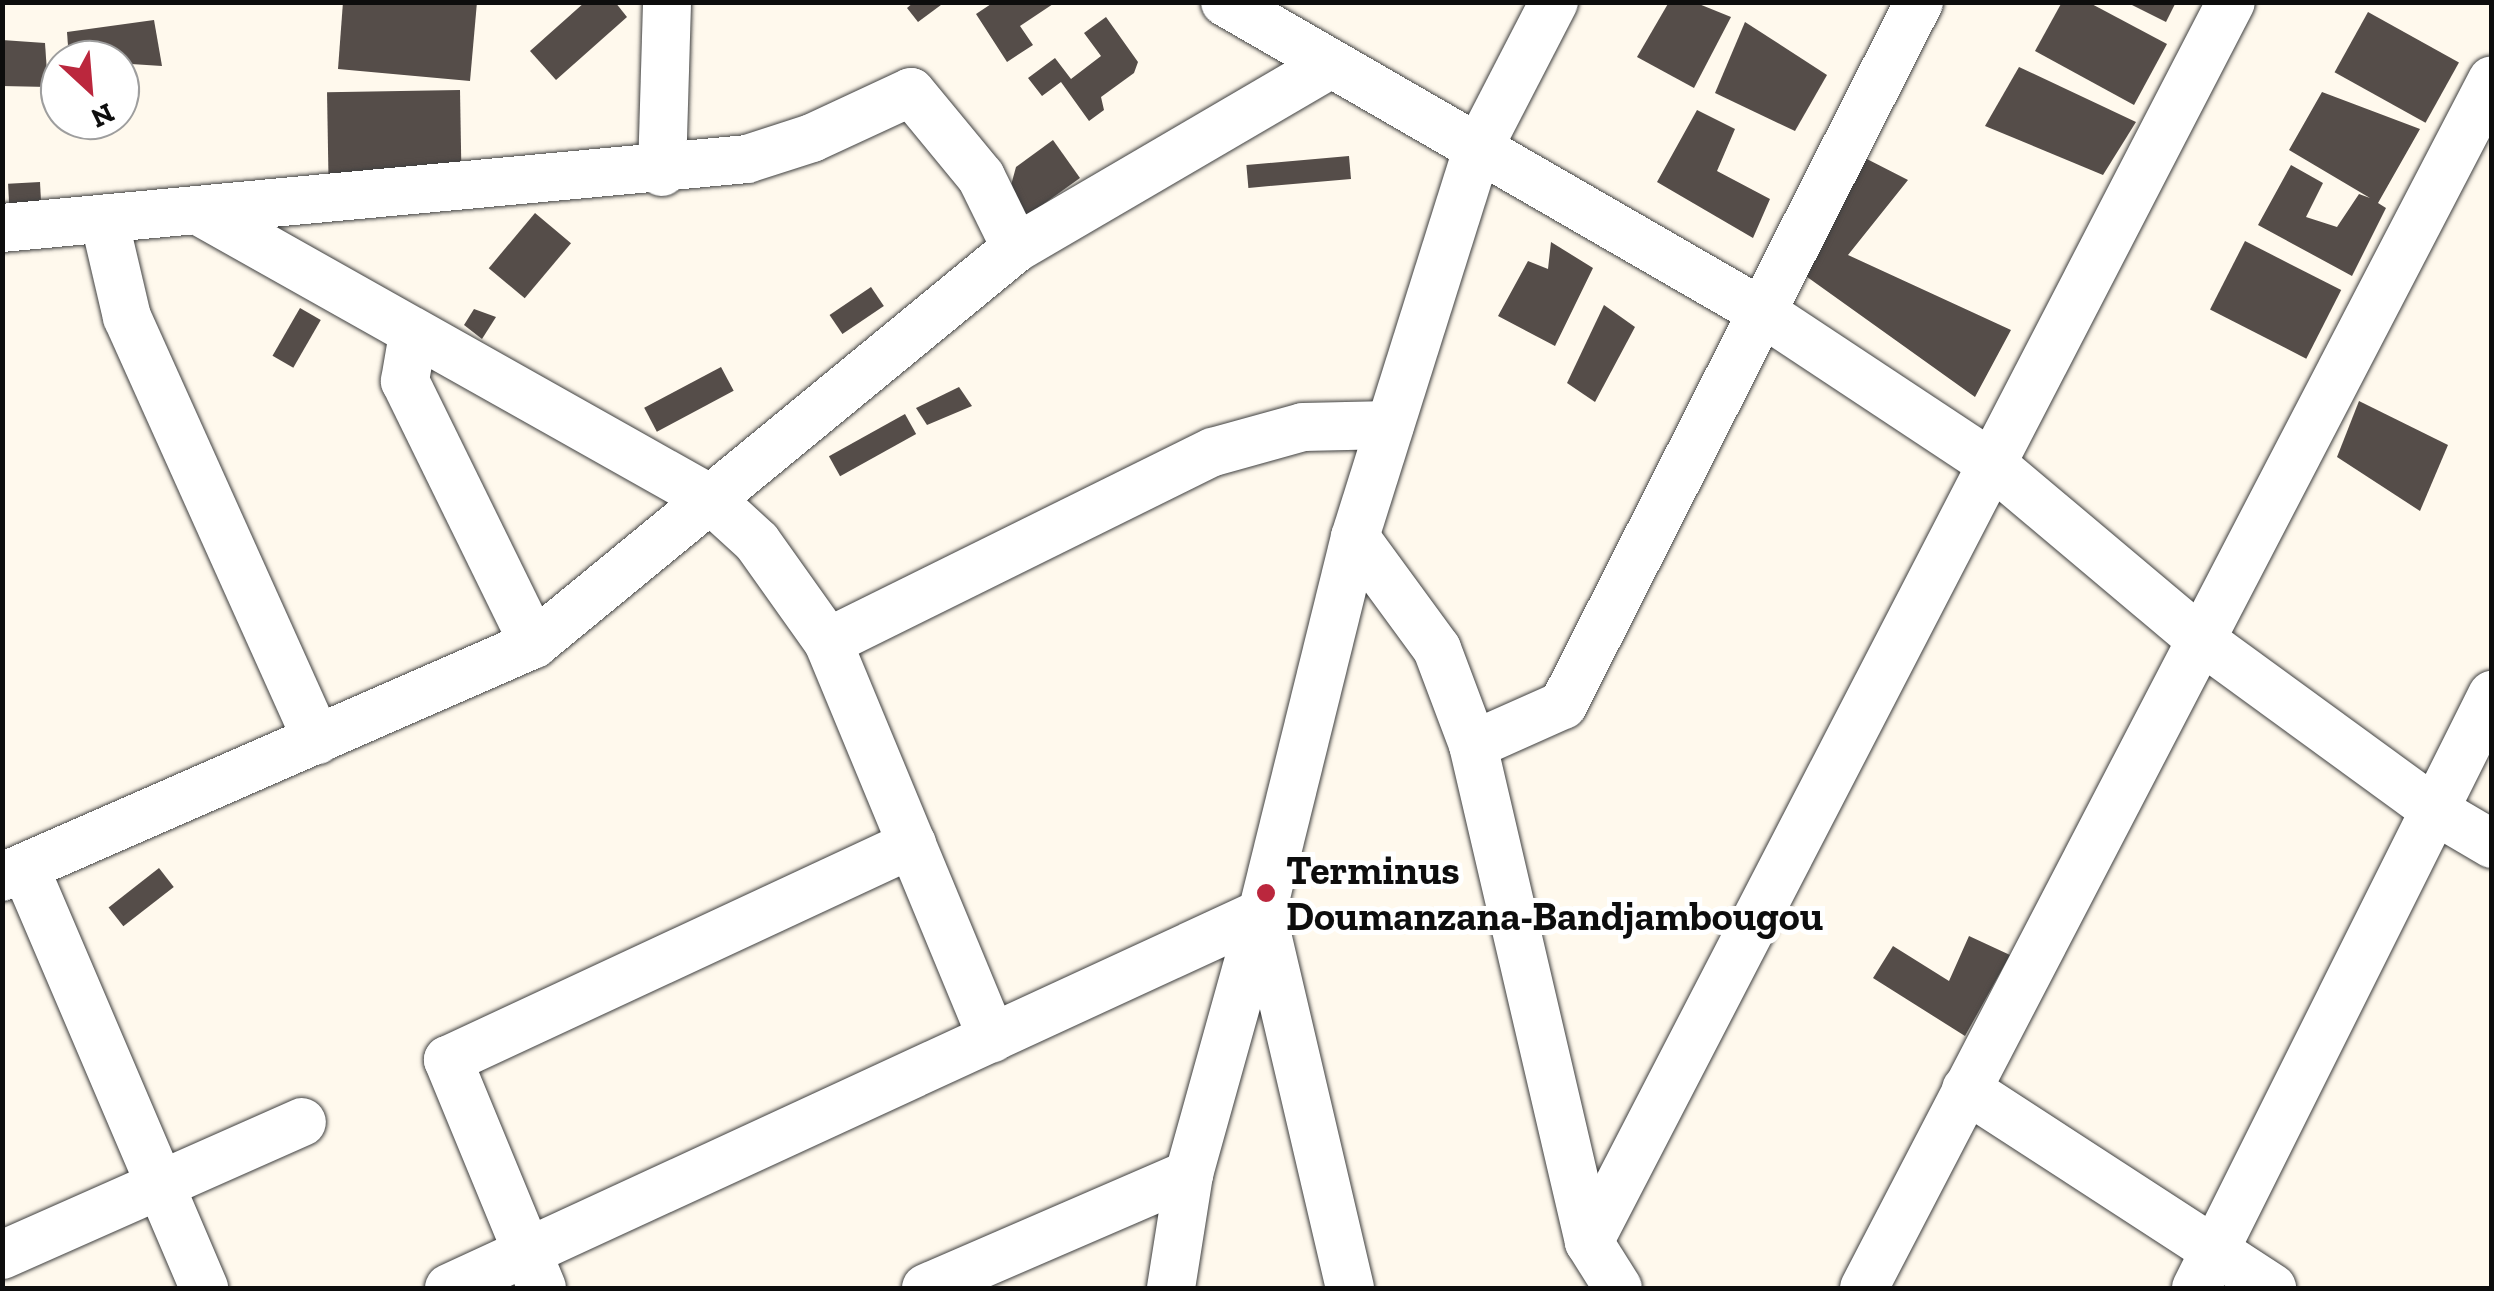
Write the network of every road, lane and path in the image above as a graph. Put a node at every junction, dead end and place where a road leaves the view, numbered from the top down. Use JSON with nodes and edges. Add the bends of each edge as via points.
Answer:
{"nodes":[{"id":1,"x":667,"y":2,"type":"edge"},
{"id":2,"x":1225,"y":2,"type":"edge"},
{"id":3,"x":1554,"y":2,"type":"edge"},
{"id":4,"x":1919,"y":2,"type":"edge"},
{"id":5,"x":2232,"y":2,"type":"edge"},
{"id":6,"x":1329,"y":64,"type":"junction"},
{"id":7,"x":2492,"y":80,"type":"edge"},
{"id":8,"x":1476,"y":153,"type":"junction"},
{"id":9,"x":662,"y":172,"type":"junction"},
{"id":10,"x":199,"y":212,"type":"junction"},
{"id":11,"x":104,"y":220,"type":"junction"},
{"id":12,"x":2,"y":228,"type":"edge"},
{"id":13,"x":1016,"y":248,"type":"junction"},
{"id":14,"x":1762,"y":312,"type":"junction"},
{"id":15,"x":414,"y":334,"type":"junction"},
{"id":16,"x":1390,"y":425,"type":"junction"},
{"id":17,"x":1992,"y":464,"type":"junction"},
{"id":18,"x":709,"y":498,"type":"junction"},
{"id":19,"x":1354,"y":536,"type":"junction"},
{"id":20,"x":2200,"y":639,"type":"junction"},
{"id":21,"x":828,"y":642,"type":"junction"},
{"id":22,"x":534,"y":644,"type":"junction"},
{"id":23,"x":2492,"y":694,"type":"edge"},
{"id":24,"x":317,"y":740,"type":"junction"},
{"id":25,"x":1473,"y":744,"type":"junction"},
{"id":26,"x":2436,"y":811,"type":"junction"},
{"id":27,"x":912,"y":844,"type":"junction"},
{"id":28,"x":2492,"y":844,"type":"edge"},
{"id":29,"x":14,"y":872,"type":"edge"},
{"id":30,"x":1262,"y":913,"type":"junction"},
{"id":31,"x":992,"y":1038,"type":"junction"},
{"id":32,"x":1966,"y":1089,"type":"junction"},
{"id":33,"x":302,"y":1122,"type":"dead end"},
{"id":34,"x":1189,"y":1174,"type":"junction"},
{"id":35,"x":160,"y":1185,"type":"junction"},
{"id":36,"x":1588,"y":1242,"type":"junction"},
{"id":37,"x":2,"y":1255,"type":"edge"},
{"id":38,"x":534,"y":1270,"type":"edge"},
{"id":39,"x":2206,"y":1270,"type":"edge"},
{"id":40,"x":204,"y":1288,"type":"edge"},
{"id":41,"x":449,"y":1288,"type":"edge"},
{"id":42,"x":926,"y":1288,"type":"edge"},
{"id":43,"x":1171,"y":1288,"type":"edge"},
{"id":44,"x":1350,"y":1288,"type":"edge"},
{"id":45,"x":1618,"y":1288,"type":"edge"},
{"id":46,"x":1864,"y":1288,"type":"edge"},
{"id":47,"x":2272,"y":1288,"type":"edge"}],
"edges":[{"from":1,"to":9,"type":"street"},
{"from":2,"to":6,"type":"street"},
{"from":3,"to":8,"type":"street"},
{"from":4,"to":14,"type":"street"},
{"from":5,"to":17,"type":"street"},
{"from":6,"to":8,"type":"street"},
{"from":6,"to":13,"type":"street"},
{"from":7,"to":20,"type":"street"},
{"from":8,"to":14,"type":"street"},
{"from":8,"to":16,"type":"street"},
{"from":9,"to":10,"type":"street"},
{"from":9,"to":13,"type":"street","via":[[763,154],[910,92],[981,177]]},
{"from":10,"to":11,"type":"street"},
{"from":10,"to":15,"type":"street"},
{"from":11,"to":12,"type":"street"},
{"from":11,"to":24,"type":"street","via":[[127,317]]},
{"from":13,"to":18,"type":"street"},
{"from":14,"to":17,"type":"street"},
{"from":14,"to":25,"type":"street","via":[[1562,704]]},
{"from":15,"to":18,"type":"street"},
{"from":15,"to":22,"type":"street","via":[[405,381]]},
{"from":16,"to":19,"type":"street"},
{"from":16,"to":21,"type":"street","via":[[1302,427],[1213,452]]},
{"from":17,"to":20,"type":"street"},
{"from":17,"to":36,"type":"street"},
{"from":18,"to":21,"type":"street","via":[[758,542]]},
{"from":18,"to":22,"type":"street"},
{"from":19,"to":25,"type":"street","via":[[1437,649]]},
{"from":19,"to":30,"type":"street"},
{"from":20,"to":26,"type":"street"},
{"from":20,"to":32,"type":"street"},
{"from":21,"to":27,"type":"street"},
{"from":22,"to":24,"type":"street"},
{"from":23,"to":26,"type":"street"},
{"from":24,"to":29,"type":"street"},
{"from":25,"to":36,"type":"street"},
{"from":26,"to":28,"type":"street"},
{"from":26,"to":39,"type":"street"},
{"from":27,"to":31,"type":"street"},
{"from":27,"to":38,"type":"street","via":[[448,1060]]},
{"from":29,"to":35,"type":"street"},
{"from":30,"to":31,"type":"street"},
{"from":30,"to":34,"type":"street"},
{"from":30,"to":44,"type":"street"},
{"from":31,"to":38,"type":"street"},
{"from":32,"to":39,"type":"street"},
{"from":32,"to":46,"type":"street"},
{"from":33,"to":35,"type":"street"},
{"from":34,"to":42,"type":"street"},
{"from":34,"to":43,"type":"street"},
{"from":35,"to":37,"type":"street"},
{"from":35,"to":40,"type":"street"},
{"from":36,"to":45,"type":"street"},
{"from":38,"to":41,"type":"street"},
{"from":39,"to":47,"type":"street"}]}
